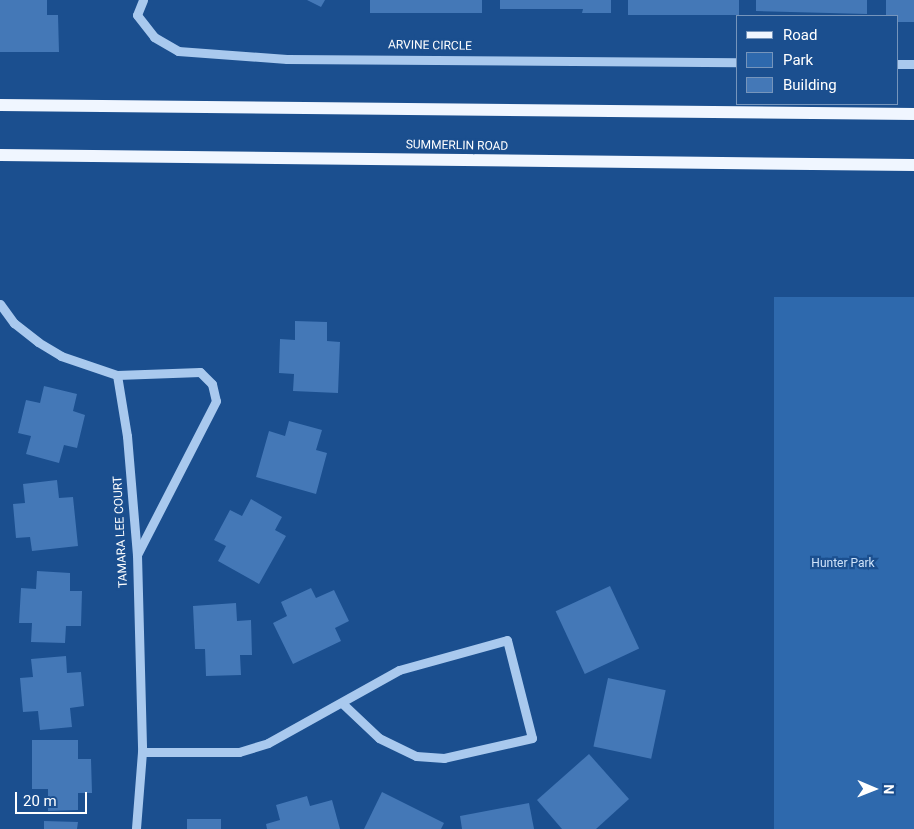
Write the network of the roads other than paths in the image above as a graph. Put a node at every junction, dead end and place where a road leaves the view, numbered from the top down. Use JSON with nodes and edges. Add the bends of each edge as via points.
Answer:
{"nodes":[{"id":1,"x":143,"y":0,"type":"edge"},
{"id":2,"x":736,"y":62,"type":"edge"},
{"id":3,"x":899,"y":64,"type":"edge"},
{"id":4,"x":914,"y":64,"type":"edge"},
{"id":5,"x":0,"y":105,"type":"edge"},
{"id":6,"x":914,"y":114,"type":"edge"},
{"id":7,"x":0,"y":155,"type":"edge"},
{"id":8,"x":914,"y":165,"type":"edge"},
{"id":9,"x":0,"y":304,"type":"edge"},
{"id":10,"x":117,"y":375,"type":"junction"},
{"id":11,"x":137,"y":555,"type":"junction"},
{"id":12,"x":342,"y":703,"type":"junction"},
{"id":13,"x":142,"y":752,"type":"junction"},
{"id":14,"x":136,"y":829,"type":"edge"}],
"edges":[{"from":1,"to":2,"type":"street","name":"ARVINE CIRCLE","via":[[137,15],[154,37],[178,51],[236,56]]},
{"from":3,"to":4,"type":"street"},
{"from":5,"to":6,"type":"main road"},
{"from":7,"to":8,"type":"main road","name":"SUMMERLIN ROAD"},
{"from":9,"to":10,"type":"street","via":[[14,322],[61,356]]},
{"from":10,"to":11,"type":"street","name":"TAMARA LEE COURT","via":[[127,436]]},
{"from":10,"to":11,"type":"street","via":[[200,372],[212,384],[216,401]]},
{"from":11,"to":13,"type":"street","name":"TAMARA LEE COURT"},
{"from":12,"to":12,"type":"street","via":[[399,670],[507,640],[532,738],[444,758],[416,756],[379,738]]},
{"from":12,"to":13,"type":"street","via":[[268,744],[239,752]]},
{"from":13,"to":14,"type":"street","name":"TAMARA LEE COURT"}]}
